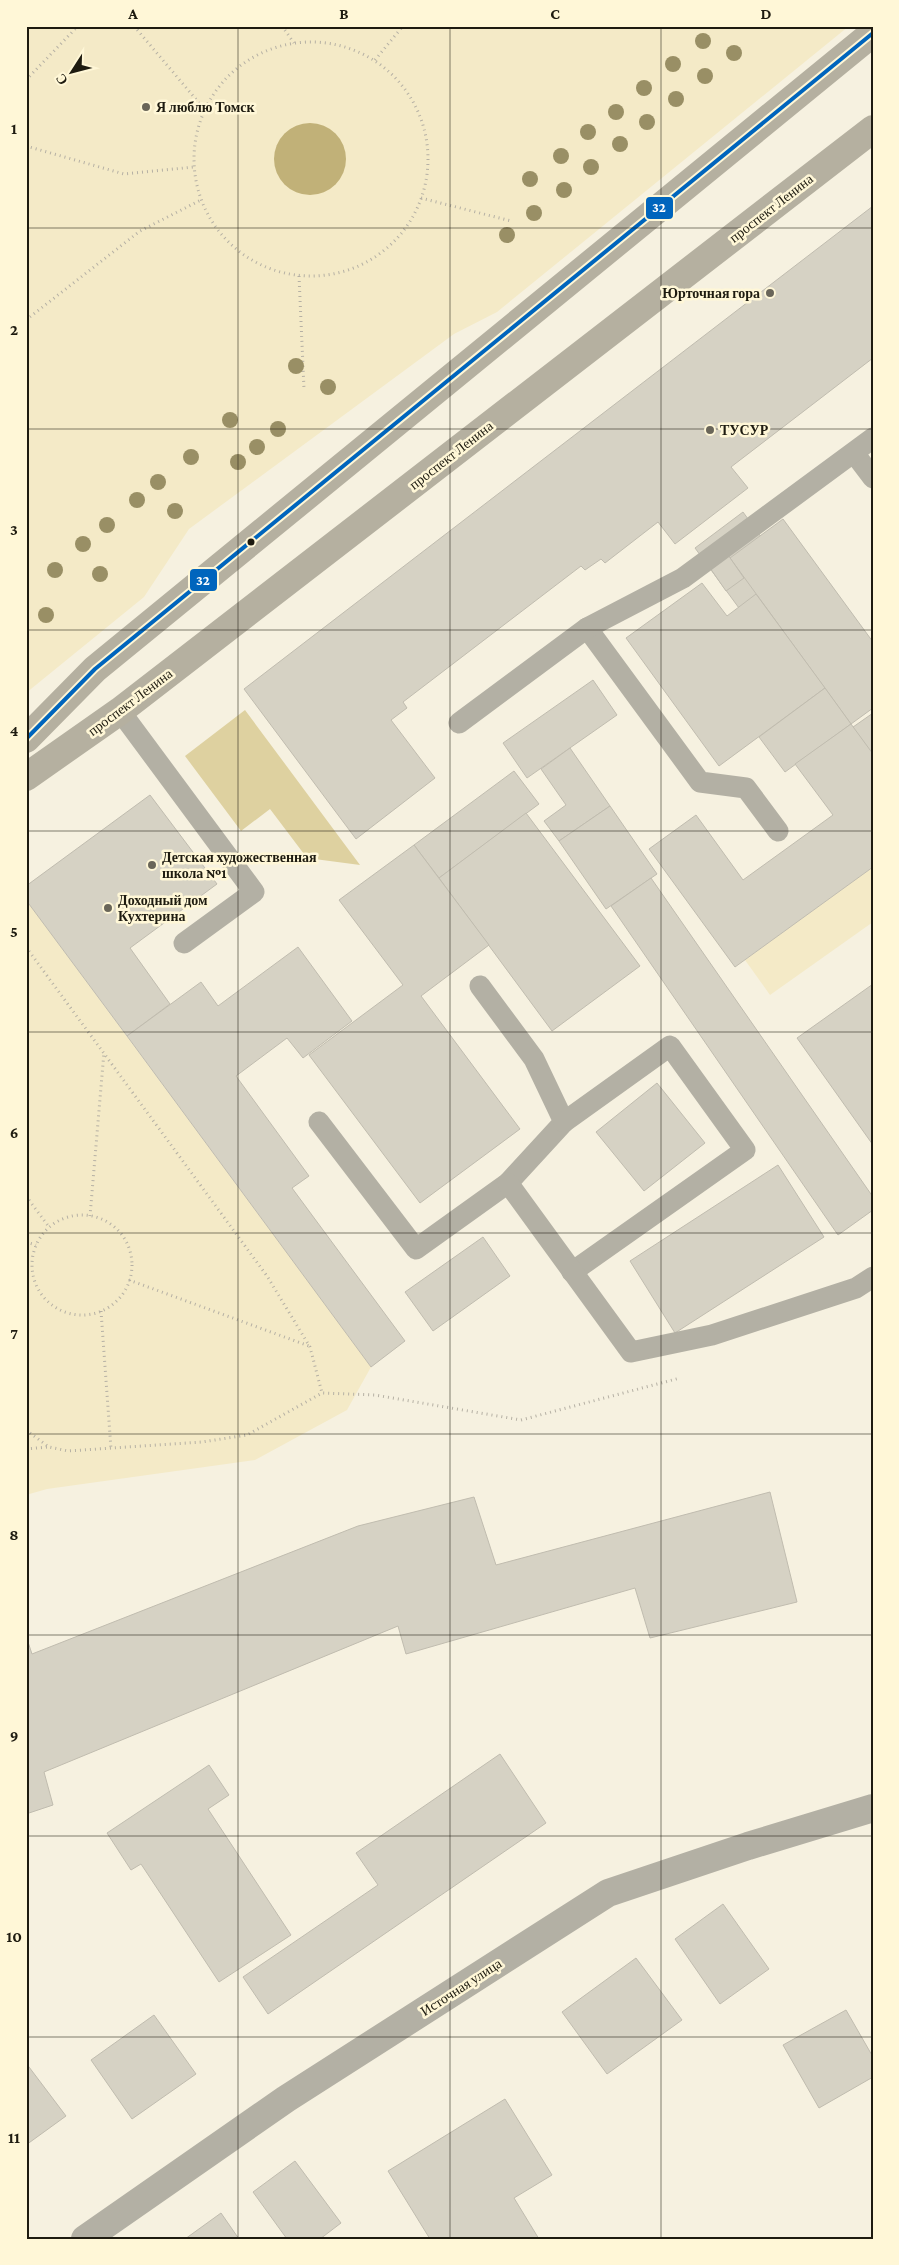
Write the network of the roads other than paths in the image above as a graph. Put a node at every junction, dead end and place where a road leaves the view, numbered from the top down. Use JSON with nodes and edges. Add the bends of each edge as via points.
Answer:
{"nodes":[{"id":1,"x":873,"y":33,"type":"edge"},
{"id":2,"x":873,"y":130,"type":"edge"},
{"id":3,"x":873,"y":438,"type":"edge"},
{"id":4,"x":854,"y":453,"type":"junction"},
{"id":5,"x":873,"y":478,"type":"edge"},
{"id":6,"x":587,"y":628,"type":"junction"},
{"id":7,"x":120,"y":711,"type":"junction"},
{"id":8,"x":459,"y":723,"type":"dead end"},
{"id":9,"x":26,"y":739,"type":"edge"},
{"id":10,"x":26,"y":777,"type":"edge"},
{"id":11,"x":778,"y":831,"type":"dead end"},
{"id":12,"x":184,"y":943,"type":"dead end"},
{"id":13,"x":480,"y":986,"type":"dead end"},
{"id":14,"x":319,"y":1122,"type":"dead end"},
{"id":15,"x":564,"y":1122,"type":"junction"},
{"id":16,"x":508,"y":1183,"type":"junction"},
{"id":17,"x":572,"y":1272,"type":"junction"},
{"id":18,"x":873,"y":1277,"type":"edge"},
{"id":19,"x":873,"y":1808,"type":"edge"},
{"id":20,"x":85,"y":2239,"type":"edge"}],
"edges":[{"from":1,"to":9,"type":"main road","via":[[95,668]]},
{"from":2,"to":7,"type":"main road","name":"проспект Ленина"},
{"from":3,"to":4,"type":"lane"},
{"from":4,"to":5,"type":"lane"},
{"from":4,"to":6,"type":"lane","via":[[683,578]]},
{"from":6,"to":8,"type":"lane"},
{"from":6,"to":11,"type":"lane","via":[[700,782],[746,788]]},
{"from":7,"to":10,"type":"main road","name":"проспект Ленина"},
{"from":7,"to":12,"type":"lane","via":[[254,892]]},
{"from":13,"to":15,"type":"lane","via":[[534,1059]]},
{"from":14,"to":16,"type":"lane","via":[[416,1249]]},
{"from":15,"to":16,"type":"lane"},
{"from":15,"to":17,"type":"lane","via":[[670,1046],[745,1150]]},
{"from":16,"to":17,"type":"lane"},
{"from":17,"to":18,"type":"lane","via":[[631,1352],[712,1335],[856,1288]]},
{"from":19,"to":20,"type":"street","name":"Источная улица","via":[[608,1893],[286,2099]]}]}
